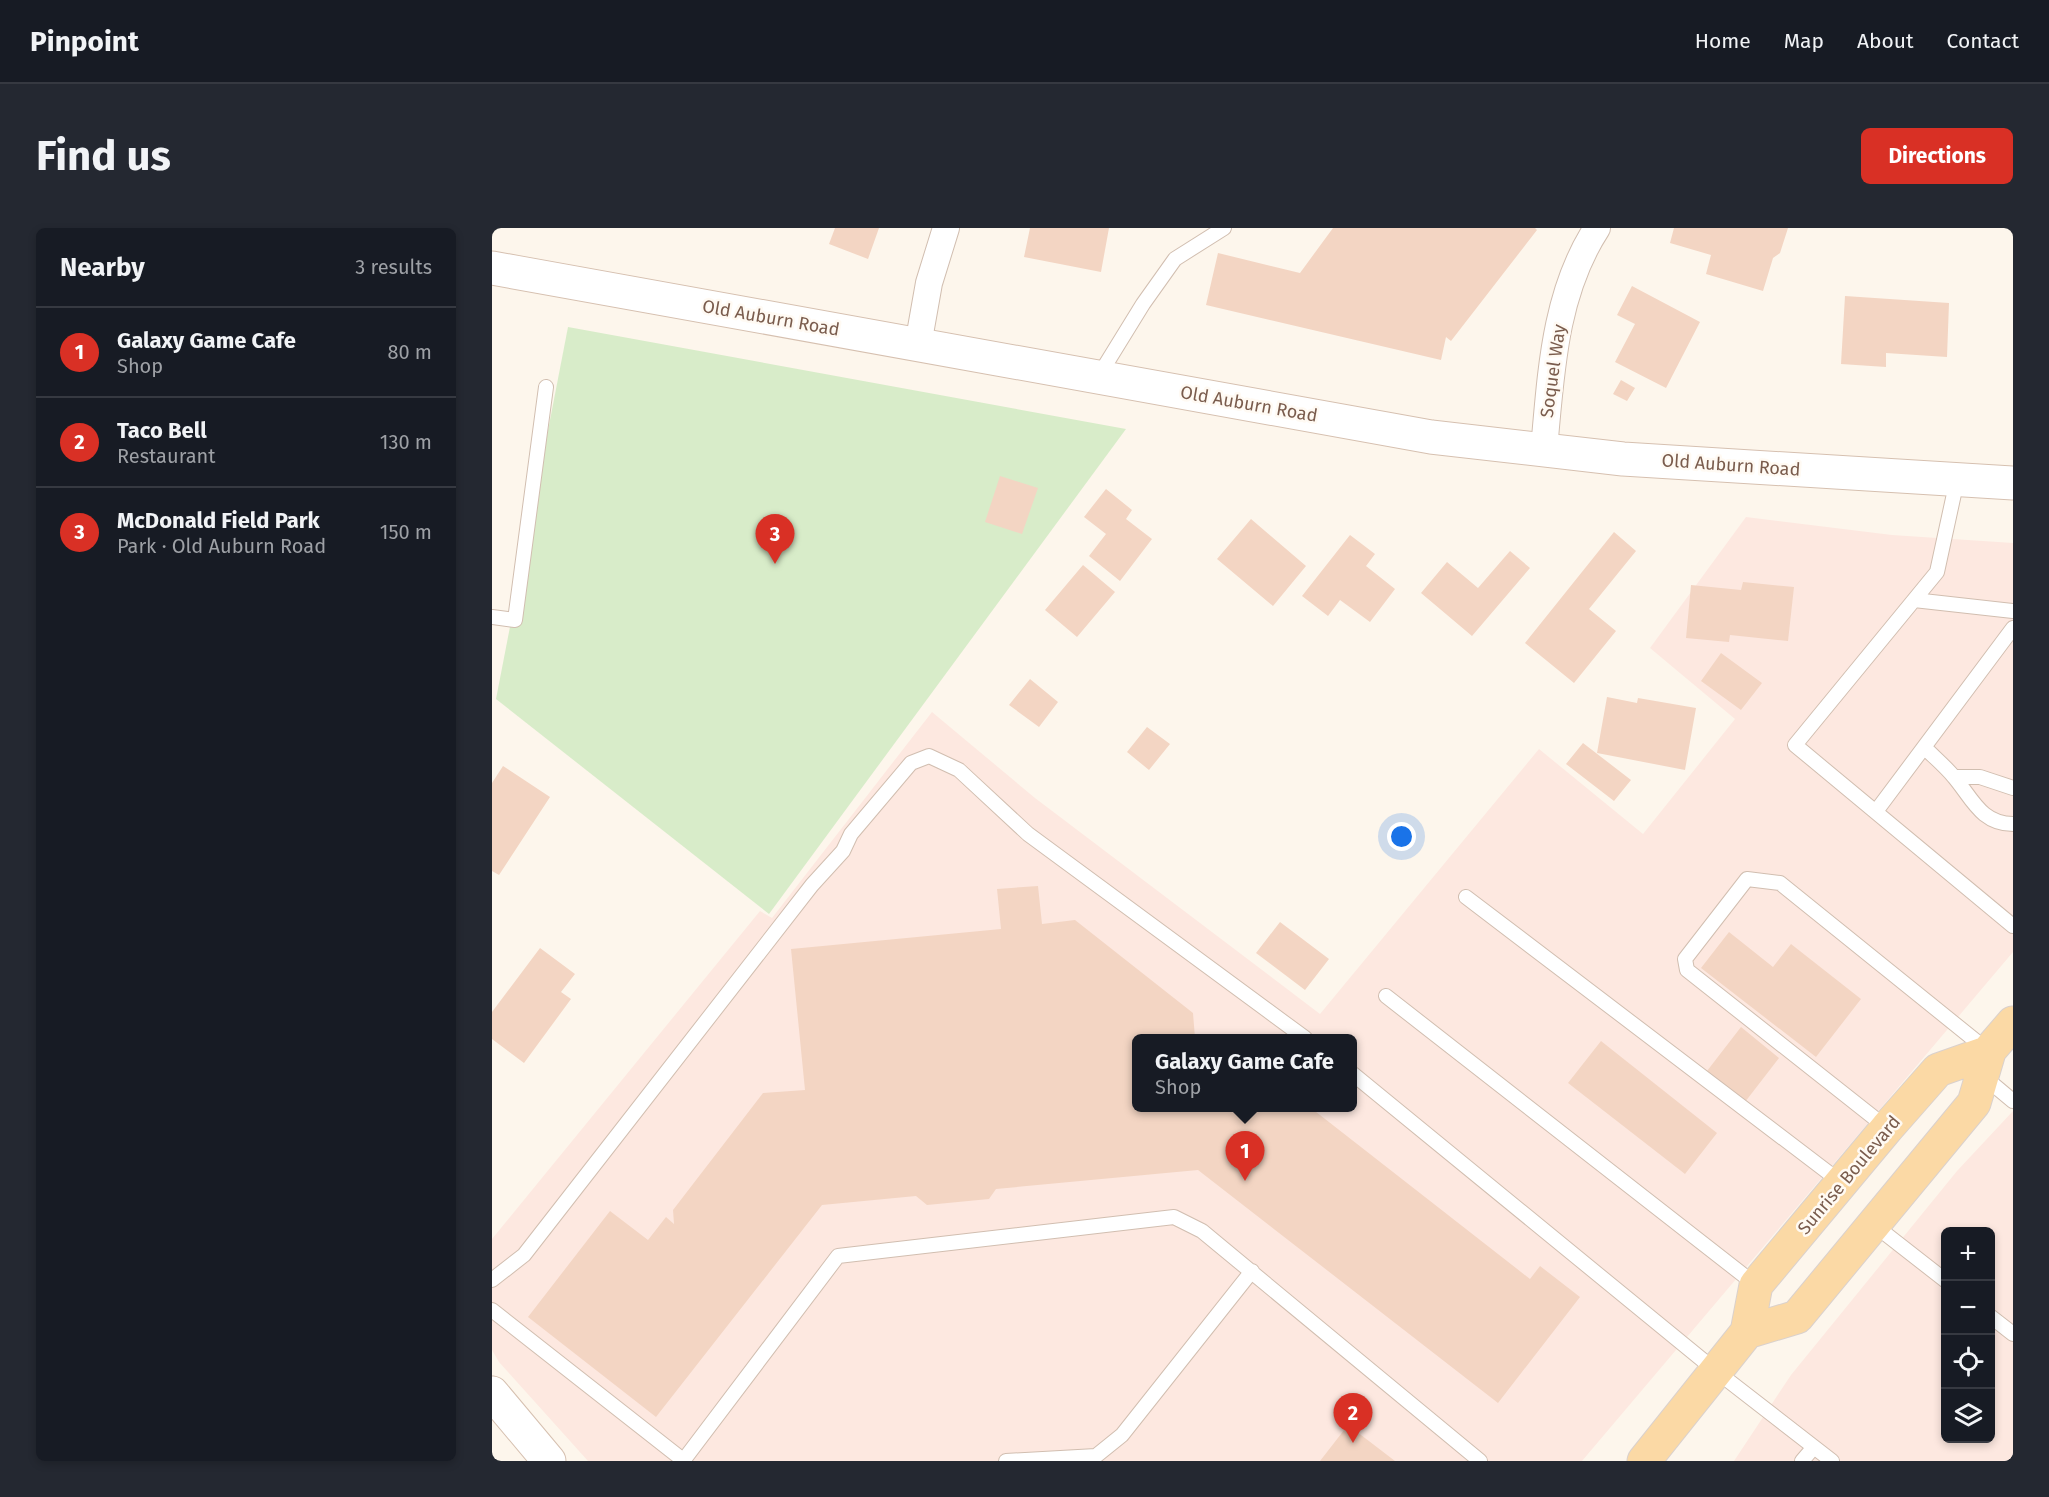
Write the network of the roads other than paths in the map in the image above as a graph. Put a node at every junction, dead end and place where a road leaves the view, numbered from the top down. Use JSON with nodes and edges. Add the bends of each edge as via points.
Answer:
{"nodes":[{"id":1,"x":946,"y":228,"type":"edge"},
{"id":2,"x":1224,"y":228,"type":"edge"},
{"id":3,"x":1597,"y":228,"type":"edge"},
{"id":4,"x":492,"y":268,"type":"edge"},
{"id":5,"x":918,"y":345,"type":"junction"},
{"id":6,"x":1098,"y":377,"type":"junction"},
{"id":7,"x":546,"y":387,"type":"dead end"},
{"id":8,"x":1544,"y":449,"type":"junction"},
{"id":9,"x":1957,"y":480,"type":"junction"},
{"id":10,"x":2013,"y":483,"type":"edge"},
{"id":11,"x":1914,"y":600,"type":"junction"},
{"id":12,"x":2013,"y":611,"type":"edge"},
{"id":13,"x":492,"y":617,"type":"edge"},
{"id":14,"x":2013,"y":628,"type":"edge"},
{"id":15,"x":1924,"y":747,"type":"junction"},
{"id":16,"x":1954,"y":777,"type":"junction"},
{"id":17,"x":2013,"y":788,"type":"edge"},
{"id":18,"x":1876,"y":810,"type":"junction"},
{"id":19,"x":2013,"y":824,"type":"edge"},
{"id":20,"x":1466,"y":897,"type":"dead end"},
{"id":21,"x":2013,"y":926,"type":"edge"},
{"id":22,"x":1386,"y":996,"type":"dead end"},
{"id":23,"x":2013,"y":1023,"type":"edge"},
{"id":24,"x":1300,"y":1034,"type":"edge"},
{"id":25,"x":1986,"y":1064,"type":"junction"},
{"id":26,"x":1357,"y":1077,"type":"edge"},
{"id":27,"x":2013,"y":1101,"type":"edge"},
{"id":28,"x":1887,"y":1128,"type":"junction"},
{"id":29,"x":1842,"y":1183,"type":"junction"},
{"id":30,"x":1873,"y":1224,"type":"junction"},
{"id":31,"x":1252,"y":1271,"type":"junction"},
{"id":32,"x":1941,"y":1277,"type":"edge"},
{"id":33,"x":492,"y":1280,"type":"edge"},
{"id":34,"x":1756,"y":1285,"type":"junction"},
{"id":35,"x":492,"y":1310,"type":"edge"},
{"id":36,"x":1995,"y":1320,"type":"edge"},
{"id":37,"x":1747,"y":1332,"type":"junction"},
{"id":38,"x":2013,"y":1334,"type":"edge"},
{"id":39,"x":1716,"y":1371,"type":"junction"},
{"id":40,"x":497,"y":1409,"type":"edge"},
{"id":41,"x":1814,"y":1447,"type":"junction"},
{"id":42,"x":683,"y":1460,"type":"edge"},
{"id":43,"x":549,"y":1461,"type":"edge"},
{"id":44,"x":1006,"y":1461,"type":"edge"},
{"id":45,"x":1480,"y":1461,"type":"edge"},
{"id":46,"x":1644,"y":1461,"type":"edge"},
{"id":47,"x":1802,"y":1461,"type":"edge"},
{"id":48,"x":1832,"y":1461,"type":"edge"}],
"edges":[{"from":1,"to":5,"type":"street","via":[[929,283]]},
{"from":2,"to":6,"type":"lane","via":[[1175,259]]},
{"from":3,"to":8,"type":"street","name":"Soquel Way","via":[[1572,277],[1555,335]]},
{"from":4,"to":5,"type":"main road","name":"Old Auburn Road"},
{"from":5,"to":6,"type":"main road","name":"Old Auburn Road"},
{"from":6,"to":8,"type":"main road","name":"Old Auburn Road","via":[[1431,437]]},
{"from":7,"to":13,"type":"lane","via":[[516,620]]},
{"from":8,"to":9,"type":"main road","name":"Old Auburn Road","via":[[1623,459]]},
{"from":9,"to":10,"type":"main road","name":"Old Auburn Road"},
{"from":9,"to":11,"type":"lane","via":[[1937,572]]},
{"from":11,"to":12,"type":"lane"},
{"from":11,"to":18,"type":"lane","via":[[1795,745]]},
{"from":14,"to":15,"type":"lane"},
{"from":15,"to":16,"type":"lane"},
{"from":15,"to":18,"type":"lane"},
{"from":16,"to":17,"type":"lane","via":[[1980,777]]},
{"from":16,"to":19,"type":"lane","via":[[1979,812],[2003,824]]},
{"from":18,"to":21,"type":"lane"},
{"from":20,"to":29,"type":"lane"},
{"from":22,"to":34,"type":"lane"},
{"from":23,"to":25,"type":"main road"},
{"from":24,"to":33,"type":"lane","via":[[1037,841],[959,770],[928,756],[911,763],[858,825],[843,852],[812,885],[524,1255]]},
{"from":25,"to":27,"type":"lane"},
{"from":25,"to":28,"type":"main road","name":"Sunrise Boulevard","via":[[1938,1070]]},
{"from":25,"to":28,"type":"lane","via":[[1780,883],[1747,879],[1685,959],[1687,970]]},
{"from":25,"to":30,"type":"main road","via":[[1883,1177],[1871,1200]]},
{"from":26,"to":39,"type":"lane"},
{"from":28,"to":29,"type":"main road","name":"Sunrise Boulevard"},
{"from":29,"to":34,"type":"main road","name":"Sunrise Boulevard"},
{"from":30,"to":32,"type":"lane"},
{"from":30,"to":37,"type":"main road","via":[[1797,1317]]},
{"from":31,"to":42,"type":"lane","via":[[1202,1231],[1174,1217],[837,1256]]},
{"from":31,"to":44,"type":"lane","via":[[1122,1435],[1096,1456]]},
{"from":31,"to":45,"type":"lane"},
{"from":34,"to":37,"type":"main road","name":"Sunrise Boulevard"},
{"from":35,"to":42,"type":"lane"},
{"from":36,"to":38,"type":"lane"},
{"from":37,"to":39,"type":"main road","name":"Sunrise Boulevard"},
{"from":39,"to":41,"type":"lane"},
{"from":39,"to":46,"type":"main road","name":"Sunrise Boulevard"},
{"from":40,"to":43,"type":"main road"},
{"from":41,"to":47,"type":"lane"},
{"from":41,"to":48,"type":"lane"}]}
